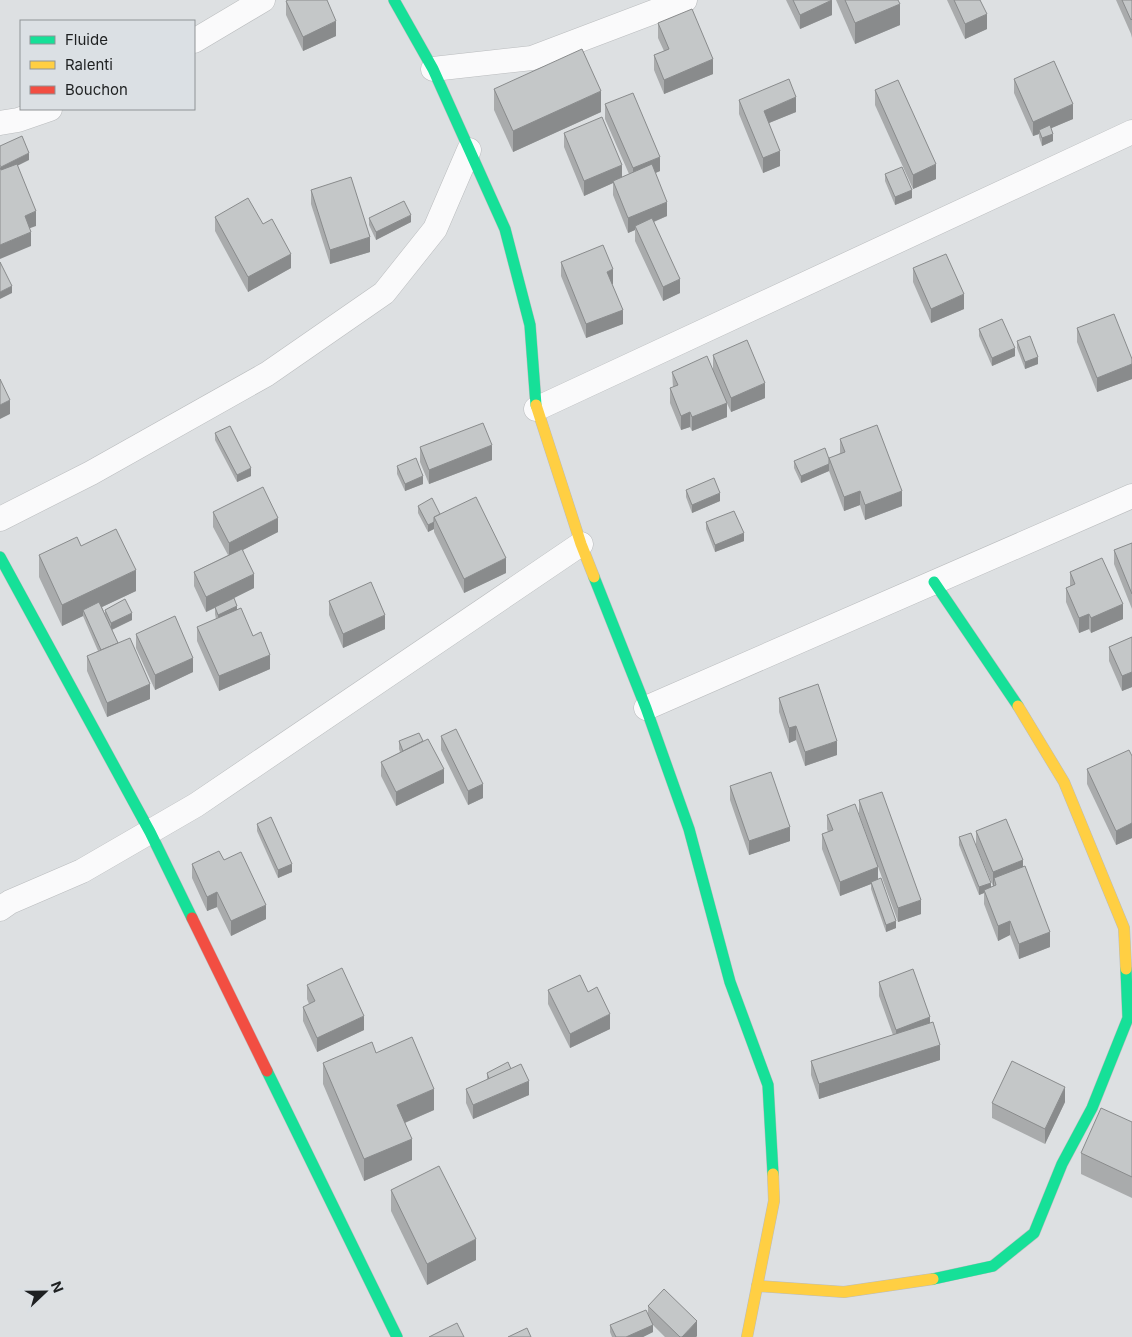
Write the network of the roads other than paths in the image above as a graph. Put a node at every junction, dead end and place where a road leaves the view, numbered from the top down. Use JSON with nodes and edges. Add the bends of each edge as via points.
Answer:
{"nodes":[{"id":1,"x":263,"y":0,"type":"edge"},
{"id":2,"x":394,"y":0,"type":"edge"},
{"id":3,"x":685,"y":0,"type":"edge"},
{"id":4,"x":195,"y":40,"type":"edge"},
{"id":5,"x":433,"y":69,"type":"junction"},
{"id":6,"x":47,"y":110,"type":"edge"},
{"id":7,"x":0,"y":123,"type":"edge"},
{"id":8,"x":1132,"y":132,"type":"edge"},
{"id":9,"x":469,"y":150,"type":"junction"},
{"id":10,"x":536,"y":409,"type":"junction"},
{"id":11,"x":1132,"y":496,"type":"edge"},
{"id":12,"x":0,"y":519,"type":"edge"},
{"id":13,"x":581,"y":544,"type":"junction"},
{"id":14,"x":0,"y":557,"type":"edge"},
{"id":15,"x":934,"y":582,"type":"junction"},
{"id":16,"x":646,"y":708,"type":"junction"},
{"id":17,"x":150,"y":832,"type":"junction"},
{"id":18,"x":0,"y":909,"type":"edge"},
{"id":19,"x":757,"y":1286,"type":"junction"},
{"id":20,"x":397,"y":1337,"type":"edge"},
{"id":21,"x":747,"y":1337,"type":"edge"}],
"edges":[{"from":1,"to":4,"type":"street"},
{"from":2,"to":5,"type":"street"},
{"from":3,"to":5,"type":"street","via":[[532,58]]},
{"from":5,"to":9,"type":"street"},
{"from":6,"to":7,"type":"street"},
{"from":8,"to":10,"type":"street"},
{"from":9,"to":10,"type":"street","via":[[505,229],[530,325]]},
{"from":9,"to":12,"type":"street","via":[[435,229],[384,293],[267,374],[91,473]]},
{"from":10,"to":13,"type":"street"},
{"from":11,"to":15,"type":"street"},
{"from":13,"to":16,"type":"street"},
{"from":13,"to":17,"type":"street","via":[[196,806]]},
{"from":14,"to":17,"type":"street"},
{"from":15,"to":16,"type":"street"},
{"from":15,"to":19,"type":"street","via":[[1022,712],[1064,782],[1124,928],[1128,1018],[1092,1108],[1062,1164],[1034,1233],[993,1266],[943,1278],[844,1292]]},
{"from":16,"to":19,"type":"street","via":[[690,830],[730,982],[768,1085],[774,1201]]},
{"from":17,"to":18,"type":"street","via":[[82,870]]},
{"from":17,"to":20,"type":"street"},
{"from":19,"to":21,"type":"street"}]}
